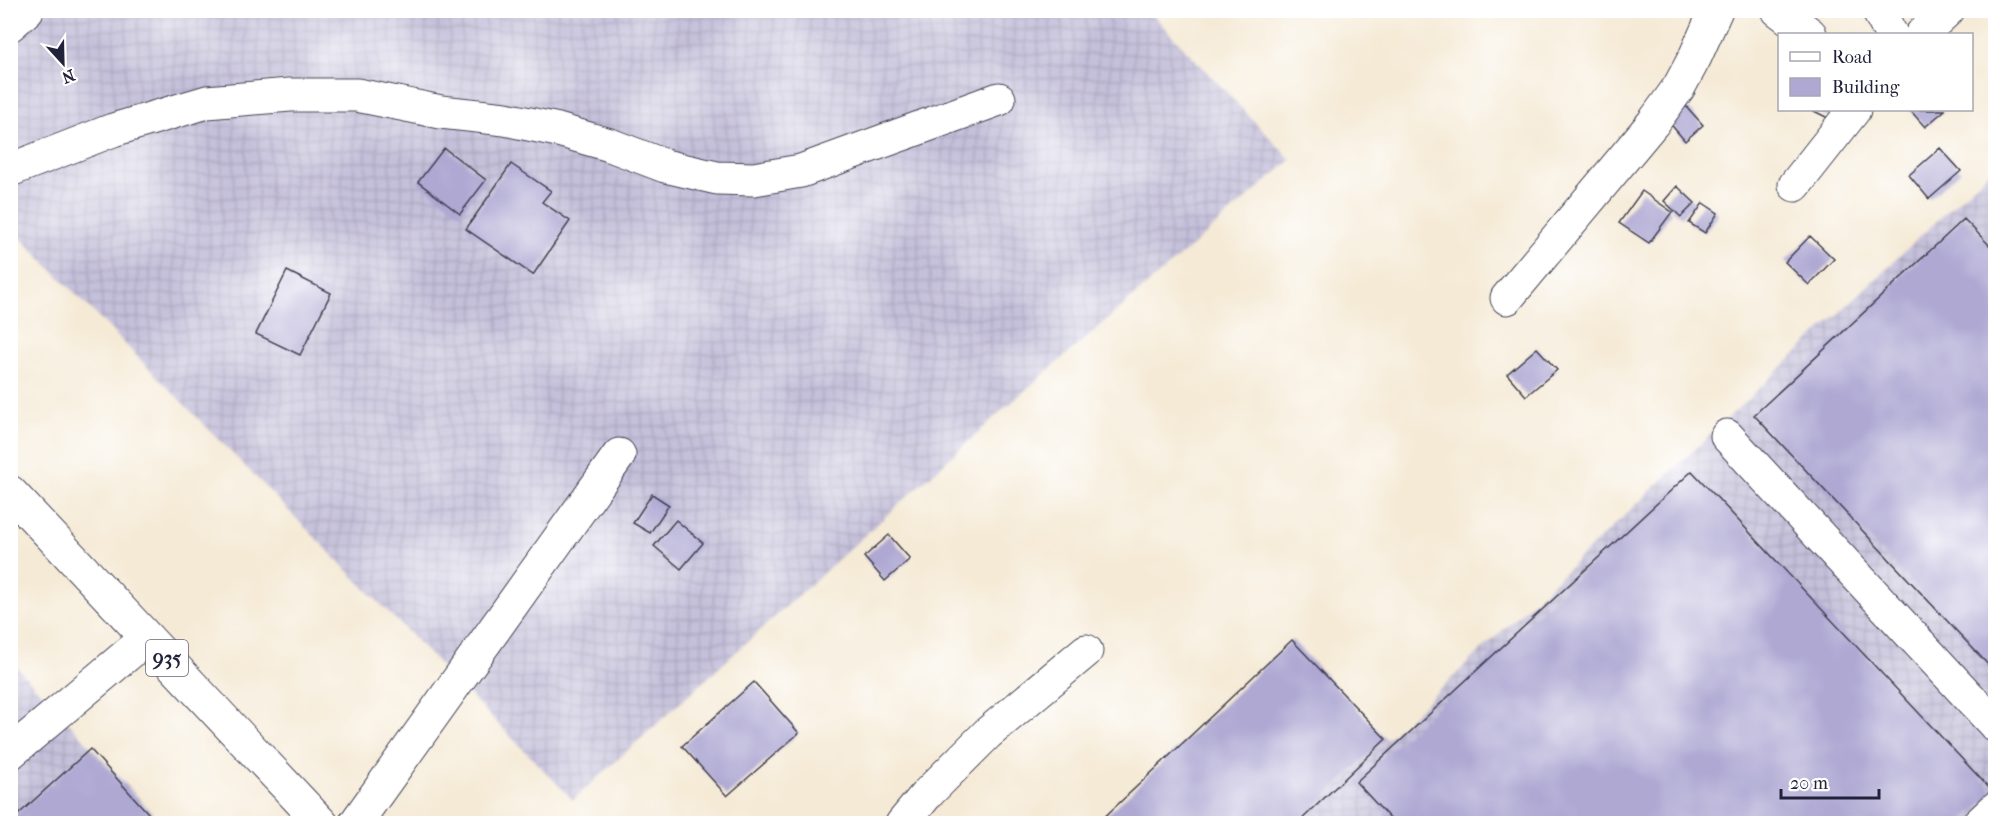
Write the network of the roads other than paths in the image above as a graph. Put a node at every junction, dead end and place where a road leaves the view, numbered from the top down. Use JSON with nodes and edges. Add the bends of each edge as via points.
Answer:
{"nodes":[{"id":1,"x":27,"y":10,"type":"edge"},
{"id":2,"x":1716,"y":10,"type":"edge"},
{"id":3,"x":1778,"y":10,"type":"edge"},
{"id":4,"x":1878,"y":10,"type":"edge"},
{"id":5,"x":1948,"y":10,"type":"edge"},
{"id":6,"x":10,"y":26,"type":"edge"},
{"id":7,"x":1809,"y":33,"type":"edge"},
{"id":8,"x":1890,"y":33,"type":"edge"},
{"id":9,"x":1923,"y":33,"type":"edge"},
{"id":10,"x":999,"y":99,"type":"dead end"},
{"id":11,"x":1853,"y":111,"type":"edge"},
{"id":12,"x":10,"y":170,"type":"edge"},
{"id":13,"x":1795,"y":185,"type":"dead end"},
{"id":14,"x":1507,"y":298,"type":"dead end"},
{"id":15,"x":1727,"y":436,"type":"dead end"},
{"id":16,"x":619,"y":454,"type":"dead end"},
{"id":17,"x":10,"y":492,"type":"edge"},
{"id":18,"x":147,"y":638,"type":"junction"},
{"id":19,"x":1086,"y":651,"type":"dead end"},
{"id":20,"x":1995,"y":726,"type":"edge"},
{"id":21,"x":10,"y":753,"type":"edge"},
{"id":22,"x":1995,"y":808,"type":"edge"},
{"id":23,"x":322,"y":824,"type":"edge"},
{"id":24,"x":355,"y":824,"type":"edge"},
{"id":25,"x":902,"y":824,"type":"edge"},
{"id":26,"x":1979,"y":824,"type":"edge"}],
"edges":[{"from":1,"to":6,"type":"street"},
{"from":2,"to":14,"type":"street","via":[[1679,87],[1653,123]]},
{"from":3,"to":7,"type":"street"},
{"from":4,"to":8,"type":"street"},
{"from":5,"to":9,"type":"street"},
{"from":10,"to":12,"type":"street","via":[[801,171],[754,179],[717,178],[665,166],[558,130],[357,95],[290,95],[207,102],[113,130]]},
{"from":11,"to":13,"type":"street"},
{"from":15,"to":20,"type":"street"},
{"from":16,"to":24,"type":"street"},
{"from":17,"to":18,"type":"street","number":"935"},
{"from":18,"to":21,"type":"street"},
{"from":18,"to":23,"type":"street","number":"935"},
{"from":19,"to":25,"type":"street","via":[[988,733]]},
{"from":22,"to":26,"type":"street"}]}
